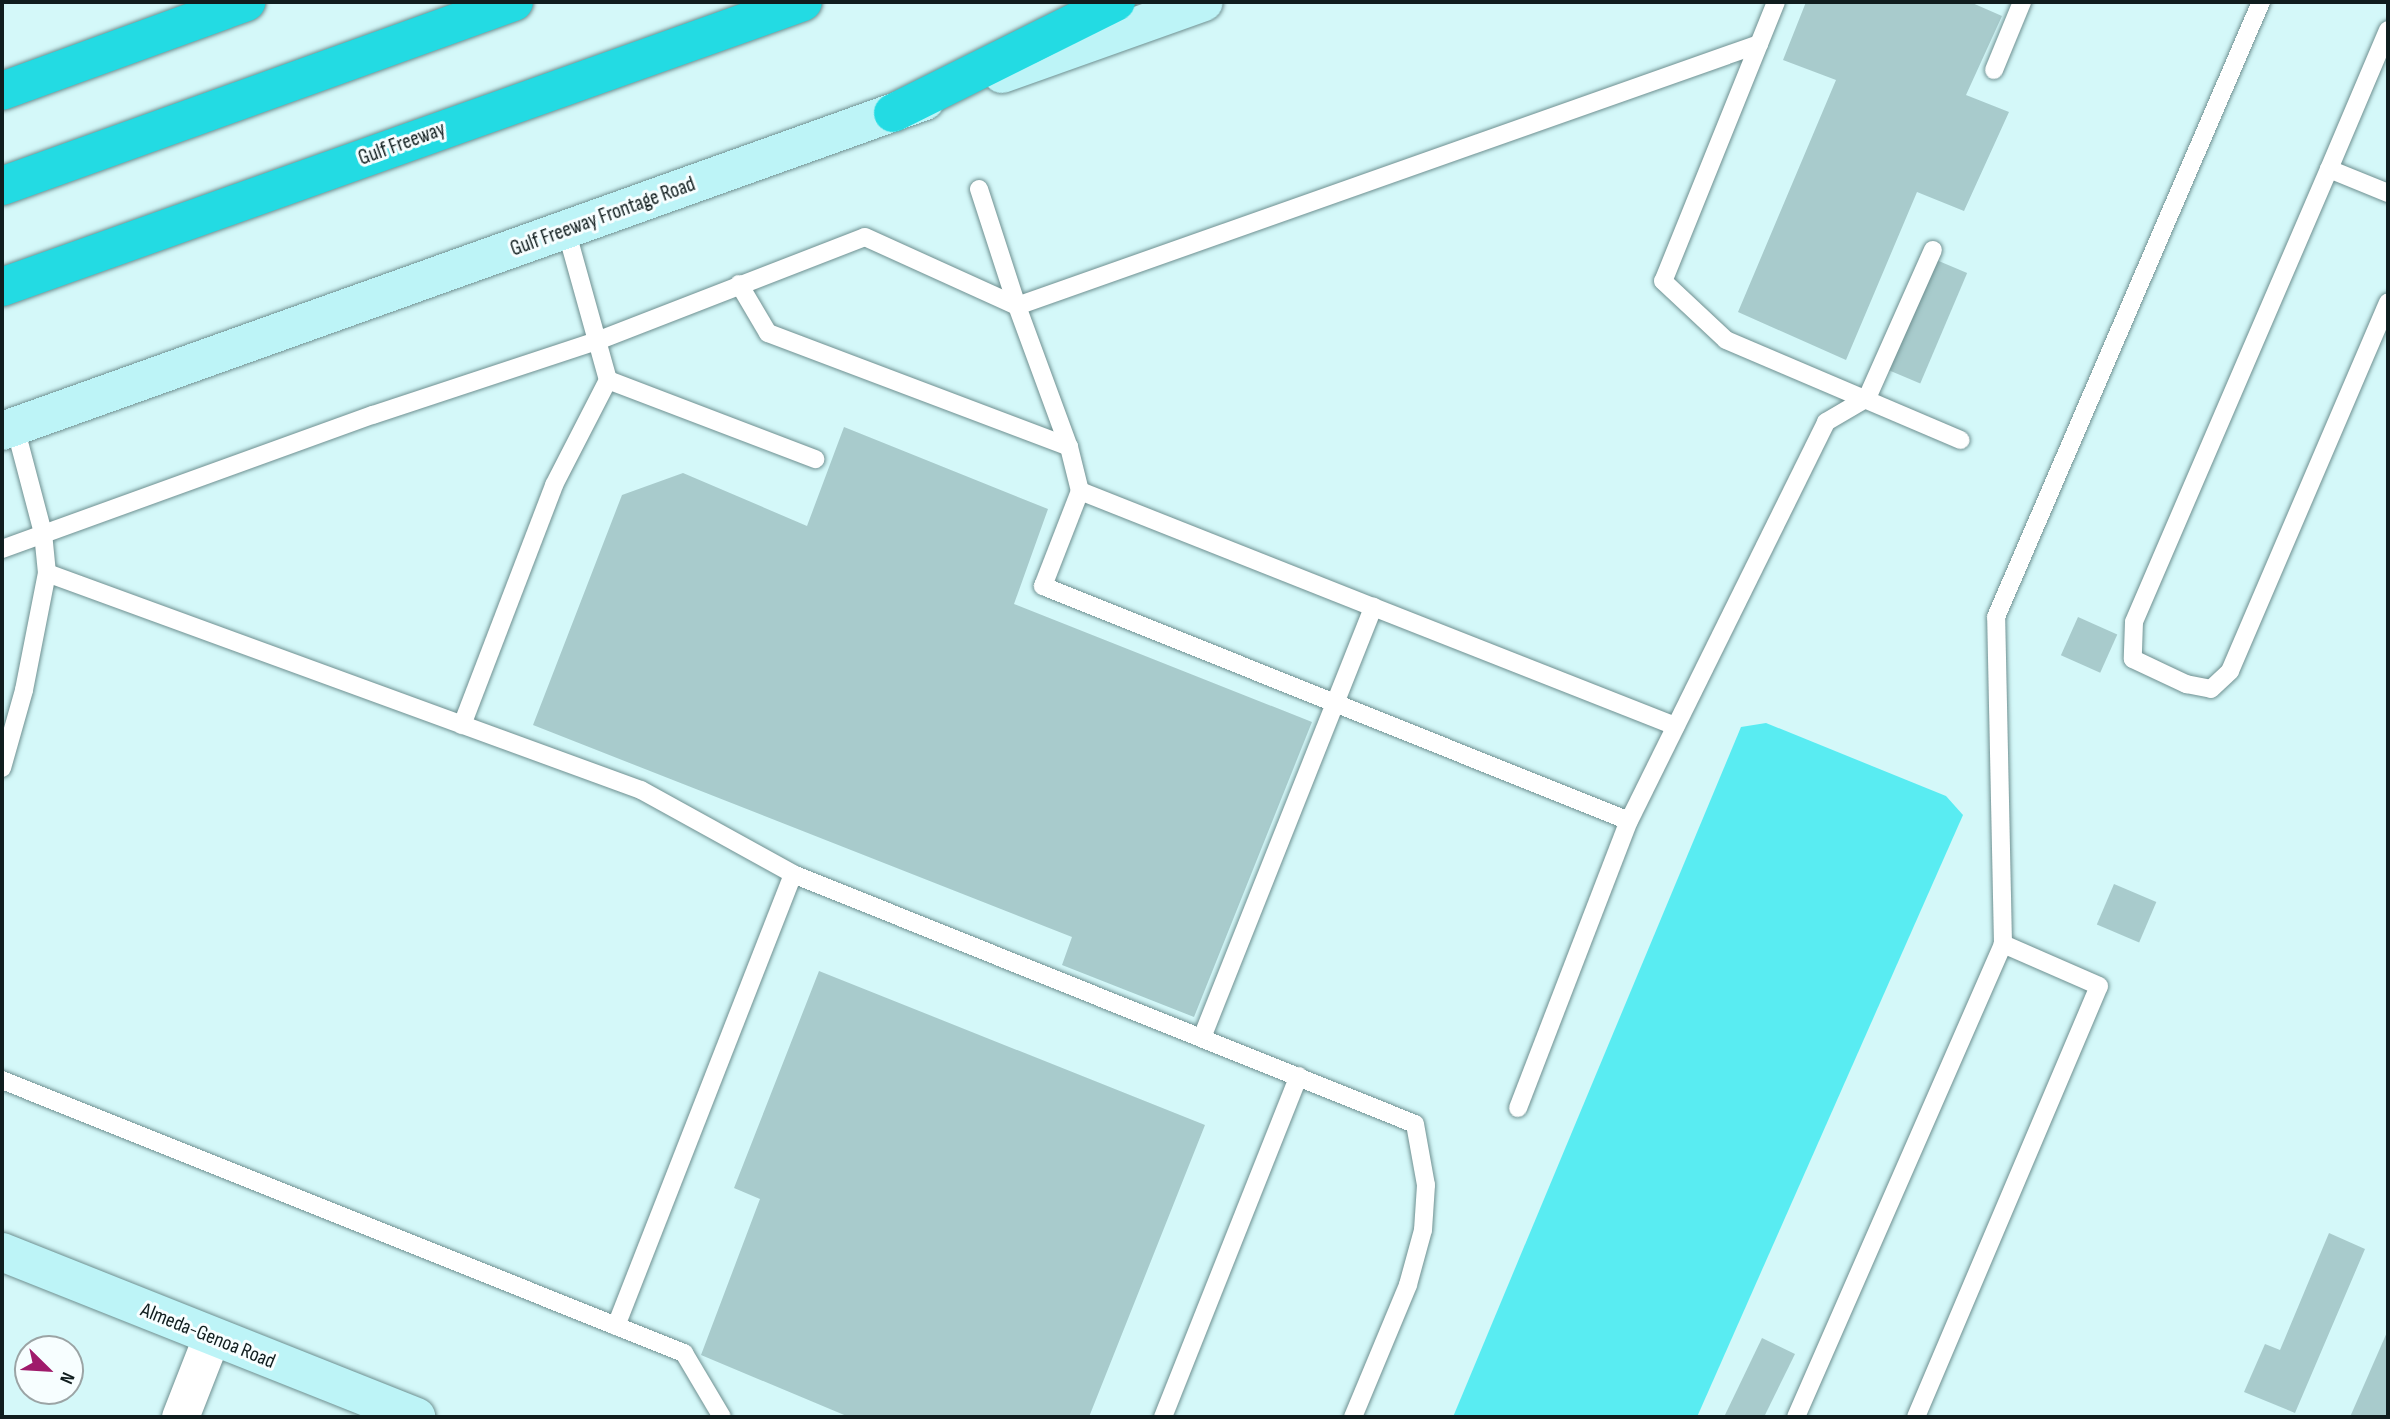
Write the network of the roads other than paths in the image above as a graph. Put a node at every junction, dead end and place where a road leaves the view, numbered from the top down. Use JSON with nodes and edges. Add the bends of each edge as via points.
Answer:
{"nodes":[{"id":1,"x":246,"y":2,"type":"edge"},
{"id":2,"x":514,"y":2,"type":"edge"},
{"id":3,"x":803,"y":2,"type":"edge"},
{"id":4,"x":1116,"y":2,"type":"edge"},
{"id":5,"x":1204,"y":2,"type":"edge"},
{"id":6,"x":1776,"y":2,"type":"edge"},
{"id":7,"x":2022,"y":2,"type":"edge"},
{"id":8,"x":2261,"y":2,"type":"edge"},
{"id":9,"x":2388,"y":30,"type":"edge"},
{"id":10,"x":1759,"y":44,"type":"junction"},
{"id":11,"x":1994,"y":70,"type":"dead end"},
{"id":12,"x":2,"y":91,"type":"edge"},
{"id":13,"x":893,"y":113,"type":"junction"},
{"id":14,"x":2329,"y":169,"type":"junction"},
{"id":15,"x":2,"y":186,"type":"edge"},
{"id":16,"x":979,"y":189,"type":"dead end"},
{"id":17,"x":2388,"y":193,"type":"edge"},
{"id":18,"x":566,"y":230,"type":"junction"},
{"id":19,"x":1933,"y":250,"type":"dead end"},
{"id":20,"x":739,"y":284,"type":"junction"},
{"id":21,"x":2,"y":287,"type":"edge"},
{"id":22,"x":2388,"y":302,"type":"edge"},
{"id":23,"x":1017,"y":306,"type":"junction"},
{"id":24,"x":597,"y":341,"type":"junction"},
{"id":25,"x":608,"y":380,"type":"junction"},
{"id":26,"x":1867,"y":398,"type":"junction"},
{"id":27,"x":8,"y":429,"type":"edge"},
{"id":28,"x":1961,"y":440,"type":"dead end"},
{"id":29,"x":1069,"y":447,"type":"junction"},
{"id":30,"x":815,"y":459,"type":"dead end"},
{"id":31,"x":1080,"y":491,"type":"junction"},
{"id":32,"x":43,"y":533,"type":"junction"},
{"id":33,"x":2,"y":549,"type":"edge"},
{"id":34,"x":47,"y":573,"type":"junction"},
{"id":35,"x":1373,"y":607,"type":"junction"},
{"id":36,"x":1335,"y":704,"type":"junction"},
{"id":37,"x":462,"y":725,"type":"junction"},
{"id":38,"x":1675,"y":726,"type":"junction"},
{"id":39,"x":2,"y":768,"type":"edge"},
{"id":40,"x":1629,"y":821,"type":"junction"},
{"id":41,"x":793,"y":874,"type":"junction"},
{"id":42,"x":2003,"y":944,"type":"junction"},
{"id":43,"x":1203,"y":1035,"type":"junction"},
{"id":44,"x":1299,"y":1076,"type":"junction"},
{"id":45,"x":2,"y":1080,"type":"edge"},
{"id":46,"x":1518,"y":1108,"type":"dead end"},
{"id":47,"x":2,"y":1252,"type":"edge"},
{"id":48,"x":616,"y":1326,"type":"junction"},
{"id":49,"x":211,"y":1338,"type":"junction"},
{"id":50,"x":392,"y":1413,"type":"edge"},
{"id":51,"x":180,"y":1417,"type":"edge"},
{"id":52,"x":722,"y":1417,"type":"edge"},
{"id":53,"x":1163,"y":1417,"type":"edge"},
{"id":54,"x":1353,"y":1417,"type":"edge"},
{"id":55,"x":1796,"y":1417,"type":"edge"},
{"id":56,"x":1916,"y":1417,"type":"edge"}],
"edges":[{"from":1,"to":12,"type":"highway"},
{"from":2,"to":15,"type":"highway"},
{"from":3,"to":21,"type":"highway","name":"Gulf Freeway"},
{"from":4,"to":13,"type":"highway"},
{"from":5,"to":13,"type":"main road","name":"Gulf Freeway Frontage Road"},
{"from":6,"to":10,"type":"lane"},
{"from":7,"to":11,"type":"lane"},
{"from":8,"to":42,"type":"lane","via":[[1996,617]]},
{"from":9,"to":14,"type":"lane"},
{"from":10,"to":23,"type":"lane"},
{"from":10,"to":26,"type":"lane","via":[[1663,281],[1726,340]]},
{"from":13,"to":18,"type":"main road","name":"Gulf Freeway Frontage Road"},
{"from":14,"to":17,"type":"lane"},
{"from":14,"to":22,"type":"lane","via":[[2134,622],[2130,638],[2133,659],[2186,684],[2211,689],[2230,671]]},
{"from":16,"to":23,"type":"lane"},
{"from":18,"to":24,"type":"lane"},
{"from":18,"to":27,"type":"main road","name":"Gulf Freeway Frontage Road"},
{"from":19,"to":26,"type":"lane"},
{"from":20,"to":23,"type":"lane","via":[[865,237]]},
{"from":20,"to":24,"type":"lane"},
{"from":20,"to":29,"type":"lane","via":[[768,333]]},
{"from":23,"to":29,"type":"lane"},
{"from":24,"to":25,"type":"lane"},
{"from":24,"to":32,"type":"lane"},
{"from":25,"to":30,"type":"lane"},
{"from":25,"to":37,"type":"lane","via":[[554,485]]},
{"from":26,"to":28,"type":"lane"},
{"from":26,"to":38,"type":"lane","via":[[1826,422]]},
{"from":27,"to":32,"type":"lane"},
{"from":29,"to":31,"type":"lane"},
{"from":31,"to":35,"type":"lane"},
{"from":31,"to":36,"type":"lane","via":[[1043,586]]},
{"from":32,"to":33,"type":"lane"},
{"from":32,"to":34,"type":"lane"},
{"from":34,"to":37,"type":"lane"},
{"from":34,"to":39,"type":"lane","via":[[24,690]]},
{"from":35,"to":36,"type":"lane"},
{"from":35,"to":38,"type":"lane"},
{"from":36,"to":40,"type":"lane"},
{"from":36,"to":43,"type":"lane"},
{"from":37,"to":41,"type":"lane","via":[[641,789]]},
{"from":38,"to":40,"type":"lane"},
{"from":40,"to":46,"type":"lane"},
{"from":41,"to":43,"type":"lane"},
{"from":41,"to":48,"type":"lane"},
{"from":42,"to":55,"type":"lane"},
{"from":42,"to":56,"type":"lane","via":[[2099,986]]},
{"from":43,"to":44,"type":"lane"},
{"from":44,"to":53,"type":"lane"},
{"from":44,"to":54,"type":"lane","via":[[1415,1124],[1422,1146],[1423,1230],[1408,1285]]},
{"from":45,"to":48,"type":"lane"},
{"from":47,"to":49,"type":"main road","name":"Almeda-Genoa Road"},
{"from":48,"to":52,"type":"lane","via":[[684,1353]]},
{"from":49,"to":50,"type":"main road","name":"Almeda-Genoa Road"},
{"from":49,"to":51,"type":"street"}]}
